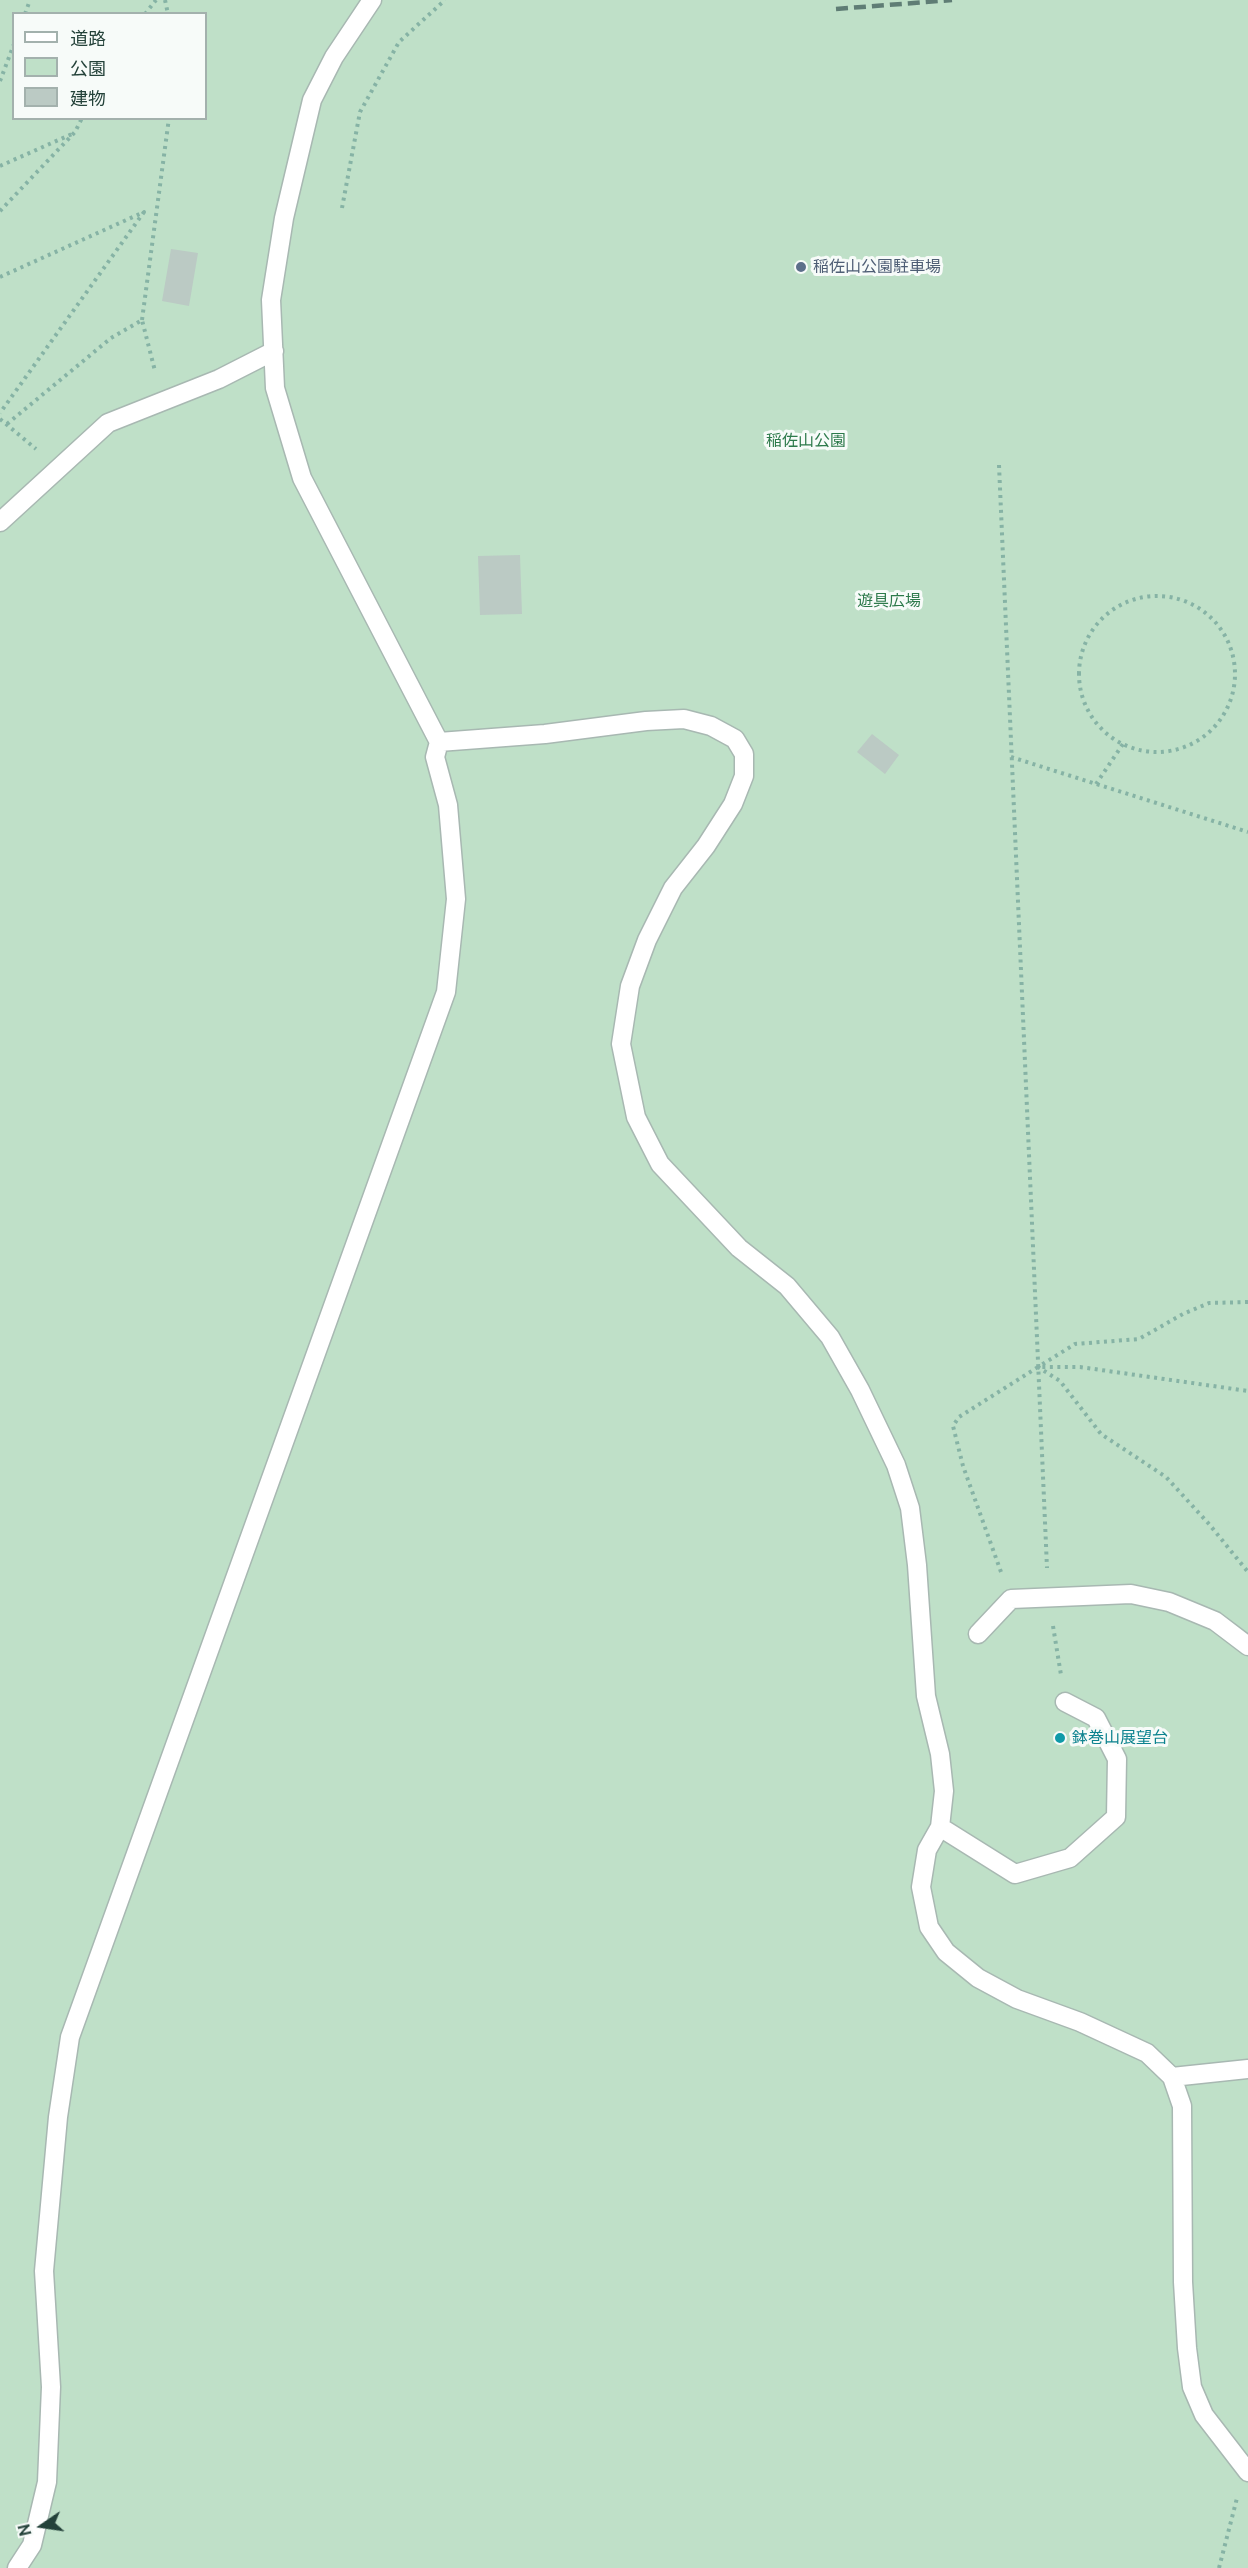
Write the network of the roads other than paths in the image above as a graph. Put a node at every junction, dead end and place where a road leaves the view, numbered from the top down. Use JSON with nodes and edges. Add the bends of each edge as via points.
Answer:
{"nodes":[{"id":1,"x":372,"y":0,"type":"edge"},
{"id":2,"x":274,"y":351,"type":"junction"},
{"id":3,"x":0,"y":522,"type":"edge"},
{"id":4,"x":439,"y":742,"type":"junction"},
{"id":5,"x":978,"y":1634,"type":"dead end"},
{"id":6,"x":1248,"y":1646,"type":"edge"},
{"id":7,"x":1065,"y":1702,"type":"road end"},
{"id":8,"x":940,"y":1827,"type":"junction"},
{"id":9,"x":1248,"y":2069,"type":"edge"},
{"id":10,"x":1172,"y":2077,"type":"junction"},
{"id":11,"x":1248,"y":2448,"type":"edge"},
{"id":12,"x":1246,"y":2470,"type":"edge"},
{"id":13,"x":17,"y":2568,"type":"edge"}],
"edges":[{"from":1,"to":2,"type":"street","via":[[334,57],[312,100],[284,218],[271,300]]},
{"from":2,"to":3,"type":"street","via":[[219,379],[108,423]]},
{"from":2,"to":4,"type":"street","via":[[275,388],[302,478]]},
{"from":4,"to":8,"type":"street","via":[[684,719],[711,726],[735,739],[744,754],[744,776],[733,804],[673,888],[647,940],[630,986],[621,1044],[636,1117],[660,1164],[739,1248],[787,1286],[830,1337],[896,1465],[910,1508],[926,1696],[940,1754],[944,1791]]},
{"from":4,"to":13,"type":"street","via":[[435,757],[447,805],[456,899],[446,992],[70,2037],[58,2117],[44,2271],[51,2386],[47,2482],[32,2545]]},
{"from":5,"to":6,"type":"street","via":[[1011,1599],[1131,1594],[1169,1602],[1215,1621]]},
{"from":7,"to":8,"type":"street","via":[[1096,1718],[1117,1759],[1116,1817],[1070,1858],[1015,1874]]},
{"from":8,"to":10,"type":"street","via":[[927,1850],[921,1887],[929,1927],[946,1952],[978,1978],[1017,1999],[1147,2053]]},
{"from":9,"to":10,"type":"street"},
{"from":10,"to":12,"type":"street","via":[[1182,2106],[1183,2282],[1192,2387],[1204,2415]]},
{"from":11,"to":12,"type":"street"}]}
